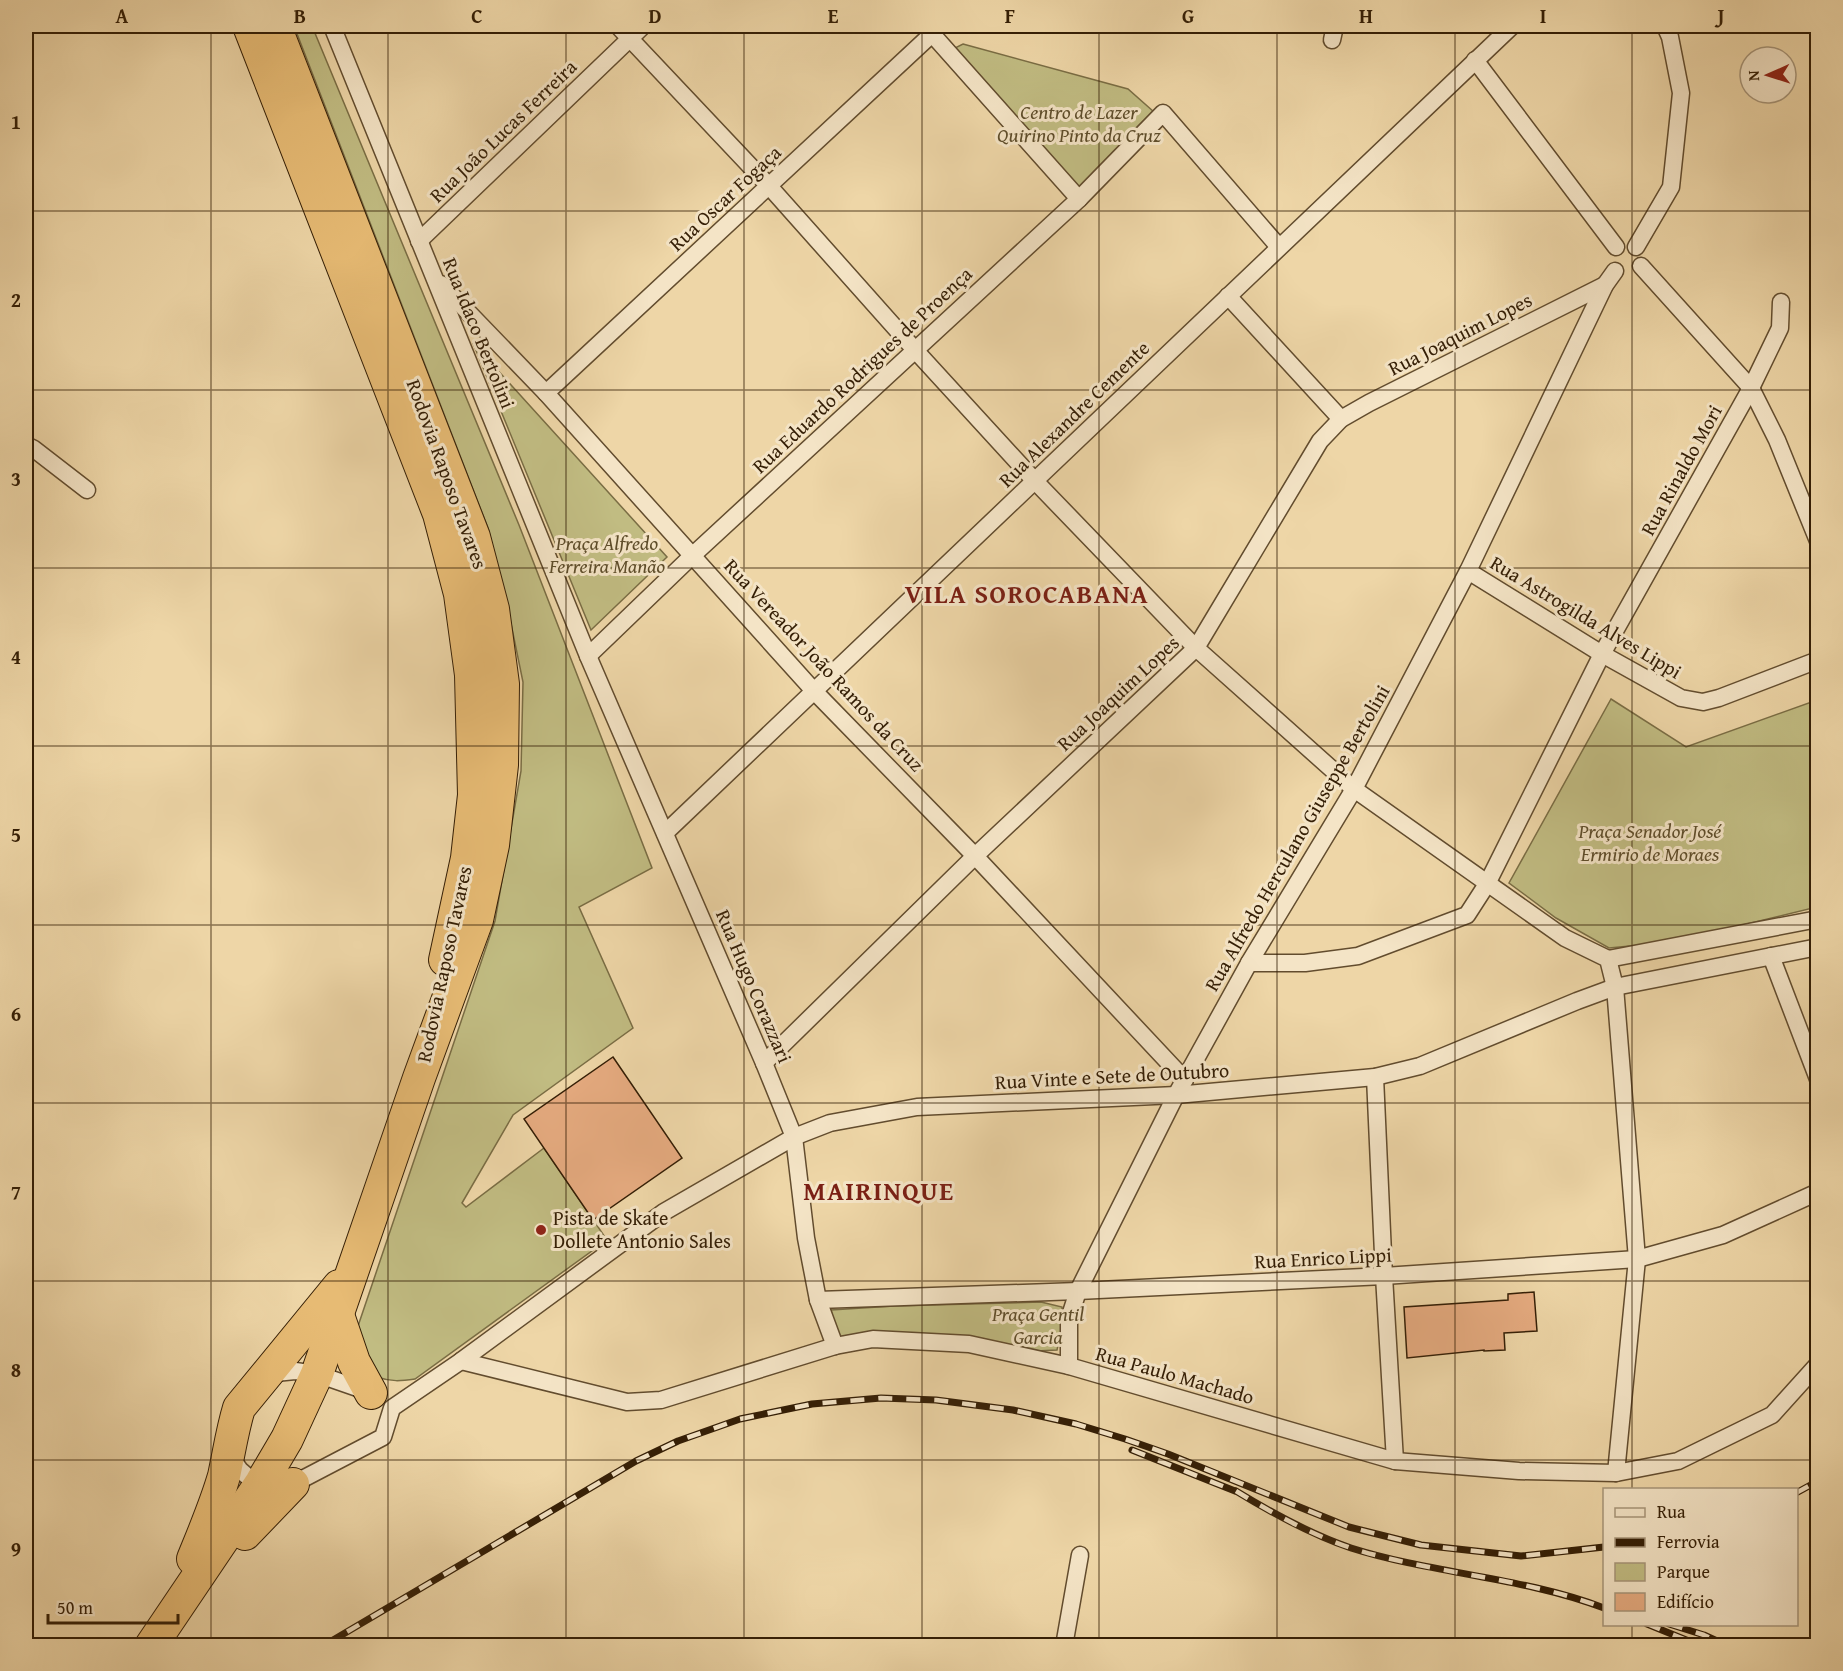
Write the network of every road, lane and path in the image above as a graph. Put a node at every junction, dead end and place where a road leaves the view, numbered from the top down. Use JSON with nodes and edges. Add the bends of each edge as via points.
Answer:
{"nodes":[{"id":1,"x":249,"y":26,"type":"edge"},
{"id":2,"x":275,"y":26,"type":"edge"},
{"id":3,"x":332,"y":26,"type":"edge"},
{"id":4,"x":643,"y":26,"type":"edge"},
{"id":5,"x":1512,"y":26,"type":"edge"},
{"id":6,"x":1665,"y":26,"type":"edge"},
{"id":7,"x":928,"y":30,"type":"edge"},
{"id":8,"x":624,"y":32,"type":"edge"},
{"id":9,"x":1475,"y":60,"type":"junction"},
{"id":10,"x":769,"y":186,"type":"junction"},
{"id":11,"x":1079,"y":199,"type":"junction"},
{"id":12,"x":419,"y":241,"type":"junction"},
{"id":13,"x":1280,"y":247,"type":"junction"},
{"id":14,"x":1636,"y":247,"type":"junction"},
{"id":15,"x":1616,"y":248,"type":"junction"},
{"id":16,"x":1641,"y":266,"type":"junction"},
{"id":17,"x":1615,"y":271,"type":"junction"},
{"id":18,"x":434,"y":277,"type":"junction"},
{"id":19,"x":1605,"y":285,"type":"junction"},
{"id":20,"x":1228,"y":296,"type":"junction"},
{"id":21,"x":1781,"y":302,"type":"dead end"},
{"id":22,"x":915,"y":350,"type":"junction"},
{"id":23,"x":1751,"y":388,"type":"junction"},
{"id":24,"x":546,"y":393,"type":"junction"},
{"id":25,"x":1341,"y":419,"type":"junction"},
{"id":26,"x":26,"y":445,"type":"edge"},
{"id":27,"x":1034,"y":480,"type":"junction"},
{"id":28,"x":87,"y":490,"type":"dead end"},
{"id":29,"x":1818,"y":541,"type":"edge"},
{"id":30,"x":693,"y":555,"type":"junction"},
{"id":31,"x":1468,"y":571,"type":"junction"},
{"id":32,"x":1196,"y":648,"type":"junction"},
{"id":33,"x":1602,"y":654,"type":"junction"},
{"id":34,"x":588,"y":656,"type":"junction"},
{"id":35,"x":1818,"y":660,"type":"edge"},
{"id":36,"x":814,"y":690,"type":"junction"},
{"id":37,"x":1354,"y":789,"type":"junction"},
{"id":38,"x":665,"y":833,"type":"junction"},
{"id":39,"x":975,"y":856,"type":"junction"},
{"id":40,"x":1487,"y":884,"type":"junction"},
{"id":41,"x":1818,"y":919,"type":"edge"},
{"id":42,"x":1818,"y":947,"type":"edge"},
{"id":43,"x":1772,"y":956,"type":"junction"},
{"id":44,"x":1608,"y":959,"type":"junction"},
{"id":45,"x":1249,"y":963,"type":"junction"},
{"id":46,"x":1615,"y":987,"type":"junction"},
{"id":47,"x":764,"y":1063,"type":"junction"},
{"id":48,"x":1375,"y":1077,"type":"junction"},
{"id":49,"x":419,"y":1078,"type":"junction"},
{"id":50,"x":1818,"y":1079,"type":"edge"},
{"id":51,"x":1185,"y":1080,"type":"junction"},
{"id":52,"x":1176,"y":1095,"type":"junction"},
{"id":53,"x":794,"y":1137,"type":"junction"},
{"id":54,"x":1818,"y":1192,"type":"edge"},
{"id":55,"x":1637,"y":1259,"type":"junction"},
{"id":56,"x":351,"y":1272,"type":"junction"},
{"id":57,"x":1384,"y":1276,"type":"junction"},
{"id":58,"x":1078,"y":1291,"type":"junction"},
{"id":59,"x":818,"y":1300,"type":"junction"},
{"id":60,"x":338,"y":1315,"type":"junction"},
{"id":61,"x":835,"y":1346,"type":"junction"},
{"id":62,"x":461,"y":1361,"type":"junction"},
{"id":63,"x":1818,"y":1364,"type":"edge"},
{"id":64,"x":1069,"y":1366,"type":"junction"},
{"id":65,"x":265,"y":1374,"type":"junction"},
{"id":66,"x":317,"y":1374,"type":"junction"},
{"id":67,"x":382,"y":1400,"type":"junction"},
{"id":68,"x":228,"y":1453,"type":"junction"},
{"id":69,"x":1395,"y":1461,"type":"junction"},
{"id":70,"x":1616,"y":1473,"type":"junction"},
{"id":71,"x":261,"y":1483,"type":"junction"},
{"id":72,"x":293,"y":1484,"type":"junction"},
{"id":73,"x":1080,"y":1555,"type":"dead end"},
{"id":74,"x":156,"y":1637,"type":"edge"},
{"id":75,"x":1064,"y":1646,"type":"edge"}],
"edges":[{"from":1,"to":49,"type":"highway","name":"Rodovia Raposo Tavares","via":[[439,514],[460,594],[471,675],[474,795],[467,858]]},
{"from":2,"to":49,"type":"highway","name":"Rodovia Raposo Tavares","via":[[474,537],[493,609],[503,684],[502,765],[493,844],[477,920]]},
{"from":3,"to":12,"type":"street","name":"Rua Idaco Bertolini"},
{"from":4,"to":8,"type":"street","name":"Rua João Lucas Ferreira"},
{"from":5,"to":9,"type":"street","name":"Rua Alexandre Cemente"},
{"from":6,"to":14,"type":"street","via":[[1681,93],[1671,187]]},
{"from":7,"to":10,"type":"street","name":"Rua Oscar Fogaça"},
{"from":7,"to":11,"type":"street"},
{"from":8,"to":10,"type":"street"},
{"from":8,"to":12,"type":"street","name":"Rua João Lucas Ferreira"},
{"from":9,"to":13,"type":"street","name":"Rua Alexandre Cemente"},
{"from":9,"to":15,"type":"street"},
{"from":10,"to":22,"type":"street"},
{"from":10,"to":24,"type":"street","name":"Rua Oscar Fogaça"},
{"from":11,"to":13,"type":"street","name":"Rua Eduardo Rodrigues de Proença","via":[[1163,113]]},
{"from":11,"to":22,"type":"street","name":"Rua Eduardo Rodrigues de Proença"},
{"from":12,"to":18,"type":"street","name":"Rua Idaco Bertolini"},
{"from":13,"to":20,"type":"street","name":"Rua Alexandre Cemente"},
{"from":14,"to":15,"type":"street","via":[[1626,244]]},
{"from":14,"to":16,"type":"street","via":[[1642,256]]},
{"from":15,"to":17,"type":"street","via":[[1611,261]]},
{"from":16,"to":17,"type":"street","via":[[1629,275]]},
{"from":16,"to":23,"type":"street"},
{"from":17,"to":19,"type":"street","name":"Rua Alfredo Herculano Giuseppe Bertolini"},
{"from":18,"to":24,"type":"street","name":"Rua Vereador João Ramos da Cruz"},
{"from":18,"to":34,"type":"street","name":"Rua Idaco Bertolini"},
{"from":19,"to":25,"type":"street","name":"Rua Joaquim Lopes"},
{"from":19,"to":31,"type":"street","name":"Rua Alfredo Herculano Giuseppe Bertolini"},
{"from":20,"to":25,"type":"street"},
{"from":20,"to":27,"type":"street","name":"Rua Alexandre Cemente"},
{"from":21,"to":23,"type":"street","name":"Rua Rinaldo Mori","via":[[1780,328]]},
{"from":22,"to":27,"type":"street"},
{"from":22,"to":30,"type":"street","name":"Rua Eduardo Rodrigues de Proença"},
{"from":23,"to":29,"type":"street"},
{"from":23,"to":33,"type":"street","name":"Rua Rinaldo Mori"},
{"from":24,"to":30,"type":"street","name":"Rua Vereador João Ramos da Cruz"},
{"from":25,"to":32,"type":"street","name":"Rua Joaquim Lopes","via":[[1320,441]]},
{"from":26,"to":28,"type":"street"},
{"from":27,"to":32,"type":"street"},
{"from":27,"to":36,"type":"street","name":"Rua Alexandre Cemente"},
{"from":30,"to":34,"type":"street","name":"Rua Eduardo Rodrigues de Proença"},
{"from":30,"to":36,"type":"street","name":"Rua Vereador João Ramos da Cruz"},
{"from":31,"to":33,"type":"street","name":"Rua Astrogilda Alves Lippi"},
{"from":31,"to":37,"type":"street","name":"Rua Alfredo Herculano Giuseppe Bertolini"},
{"from":32,"to":37,"type":"street"},
{"from":32,"to":39,"type":"street","name":"Rua Joaquim Lopes"},
{"from":33,"to":35,"type":"street","name":"Rua Astrogilda Alves Lippi","via":[[1681,698],[1703,702]]},
{"from":33,"to":40,"type":"street","name":"Rua Rinaldo Mori"},
{"from":34,"to":38,"type":"street","name":"Rua Hugo Corazzari"},
{"from":36,"to":38,"type":"street","name":"Rua Alexandre Cemente"},
{"from":36,"to":39,"type":"street","name":"Rua Vereador João Ramos da Cruz"},
{"from":37,"to":40,"type":"street"},
{"from":37,"to":45,"type":"street","name":"Rua Alfredo Herculano Giuseppe Bertolini"},
{"from":38,"to":47,"type":"street","name":"Rua Hugo Corazzari"},
{"from":39,"to":47,"type":"street","name":"Rua Joaquim Lopes"},
{"from":39,"to":51,"type":"street","name":"Rua Vereador João Ramos da Cruz"},
{"from":40,"to":44,"type":"street","via":[[1565,938]]},
{"from":40,"to":45,"type":"street","name":"Rua Rinaldo Mori","via":[[1467,915],[1359,956],[1305,963]]},
{"from":41,"to":44,"type":"street"},
{"from":42,"to":43,"type":"street","name":"Rua Vinte e Sete de Outubro"},
{"from":43,"to":46,"type":"street","name":"Rua Vinte e Sete de Outubro"},
{"from":43,"to":50,"type":"street"},
{"from":44,"to":46,"type":"street"},
{"from":45,"to":51,"type":"street","name":"Rua Alfredo Herculano Giuseppe Bertolini"},
{"from":46,"to":48,"type":"street","name":"Rua Vinte e Sete de Outubro","via":[[1420,1066]]},
{"from":46,"to":55,"type":"street"},
{"from":47,"to":53,"type":"street","name":"Rua Hugo Corazzari"},
{"from":48,"to":52,"type":"street","name":"Rua Vinte e Sete de Outubro"},
{"from":48,"to":57,"type":"street"},
{"from":49,"to":56,"type":"highway","name":"Rodovia Raposo Tavares"},
{"from":51,"to":52,"type":"street","name":"Rua Alfredo Herculano Giuseppe Bertolini"},
{"from":52,"to":53,"type":"street","name":"Rua Vinte e Sete de Outubro","via":[[917,1107],[830,1123]]},
{"from":52,"to":58,"type":"street","name":"Rua Alfredo Herculano Giuseppe Bertolini"},
{"from":53,"to":59,"type":"street","name":"Rua Hugo Corazzari"},
{"from":53,"to":62,"type":"street","name":"Rua Vinte e Sete de Outubro","via":[[664,1212]]},
{"from":54,"to":55,"type":"street","name":"Rua Enrico Lippi","via":[[1723,1235]]},
{"from":55,"to":57,"type":"street","name":"Rua Enrico Lippi"},
{"from":55,"to":70,"type":"street"},
{"from":56,"to":60,"type":"highway","name":"Rodovia Raposo Tavares"},
{"from":56,"to":65,"type":"highway"},
{"from":57,"to":58,"type":"street","name":"Rua Enrico Lippi"},
{"from":57,"to":69,"type":"street"},
{"from":58,"to":59,"type":"street","name":"Rua Enrico Lippi"},
{"from":58,"to":64,"type":"street","name":"Rua Alfredo Herculano Giuseppe Bertolini","via":[[1069,1319]]},
{"from":59,"to":61,"type":"street","name":"Rua Hugo Corazzari"},
{"from":60,"to":66,"type":"highway","name":"Rodovia Raposo Tavares"},
{"from":60,"to":67,"type":"highway","via":[[354,1362]]},
{"from":61,"to":62,"type":"street","name":"Rua Paulo Machado","via":[[661,1400],[627,1402]]},
{"from":61,"to":64,"type":"street","name":"Rua Paulo Machado","via":[[873,1340],[969,1344]]},
{"from":62,"to":67,"type":"street","name":"Rua Vinte e Sete de Outubro"},
{"from":63,"to":70,"type":"street","name":"Rua Paulo Machado","via":[[1772,1415],[1678,1461]]},
{"from":64,"to":69,"type":"street","name":"Rua Paulo Machado"},
{"from":65,"to":66,"type":"street"},
{"from":65,"to":68,"type":"highway","via":[[239,1408]]},
{"from":66,"to":67,"type":"street"},
{"from":66,"to":71,"type":"highway","name":"Rodovia Raposo Tavares","via":[[287,1439]]},
{"from":67,"to":72,"type":"street","via":[[384,1437]]},
{"from":68,"to":71,"type":"street","via":[[240,1470]]},
{"from":68,"to":74,"type":"highway","via":[[207,1527]]},
{"from":69,"to":70,"type":"street","name":"Rua Paulo Machado","via":[[1519,1471]]},
{"from":71,"to":72,"type":"street"},
{"from":71,"to":74,"type":"highway","name":"Rodovia Raposo Tavares"},
{"from":72,"to":74,"type":"highway"},
{"from":73,"to":75,"type":"street"}]}
